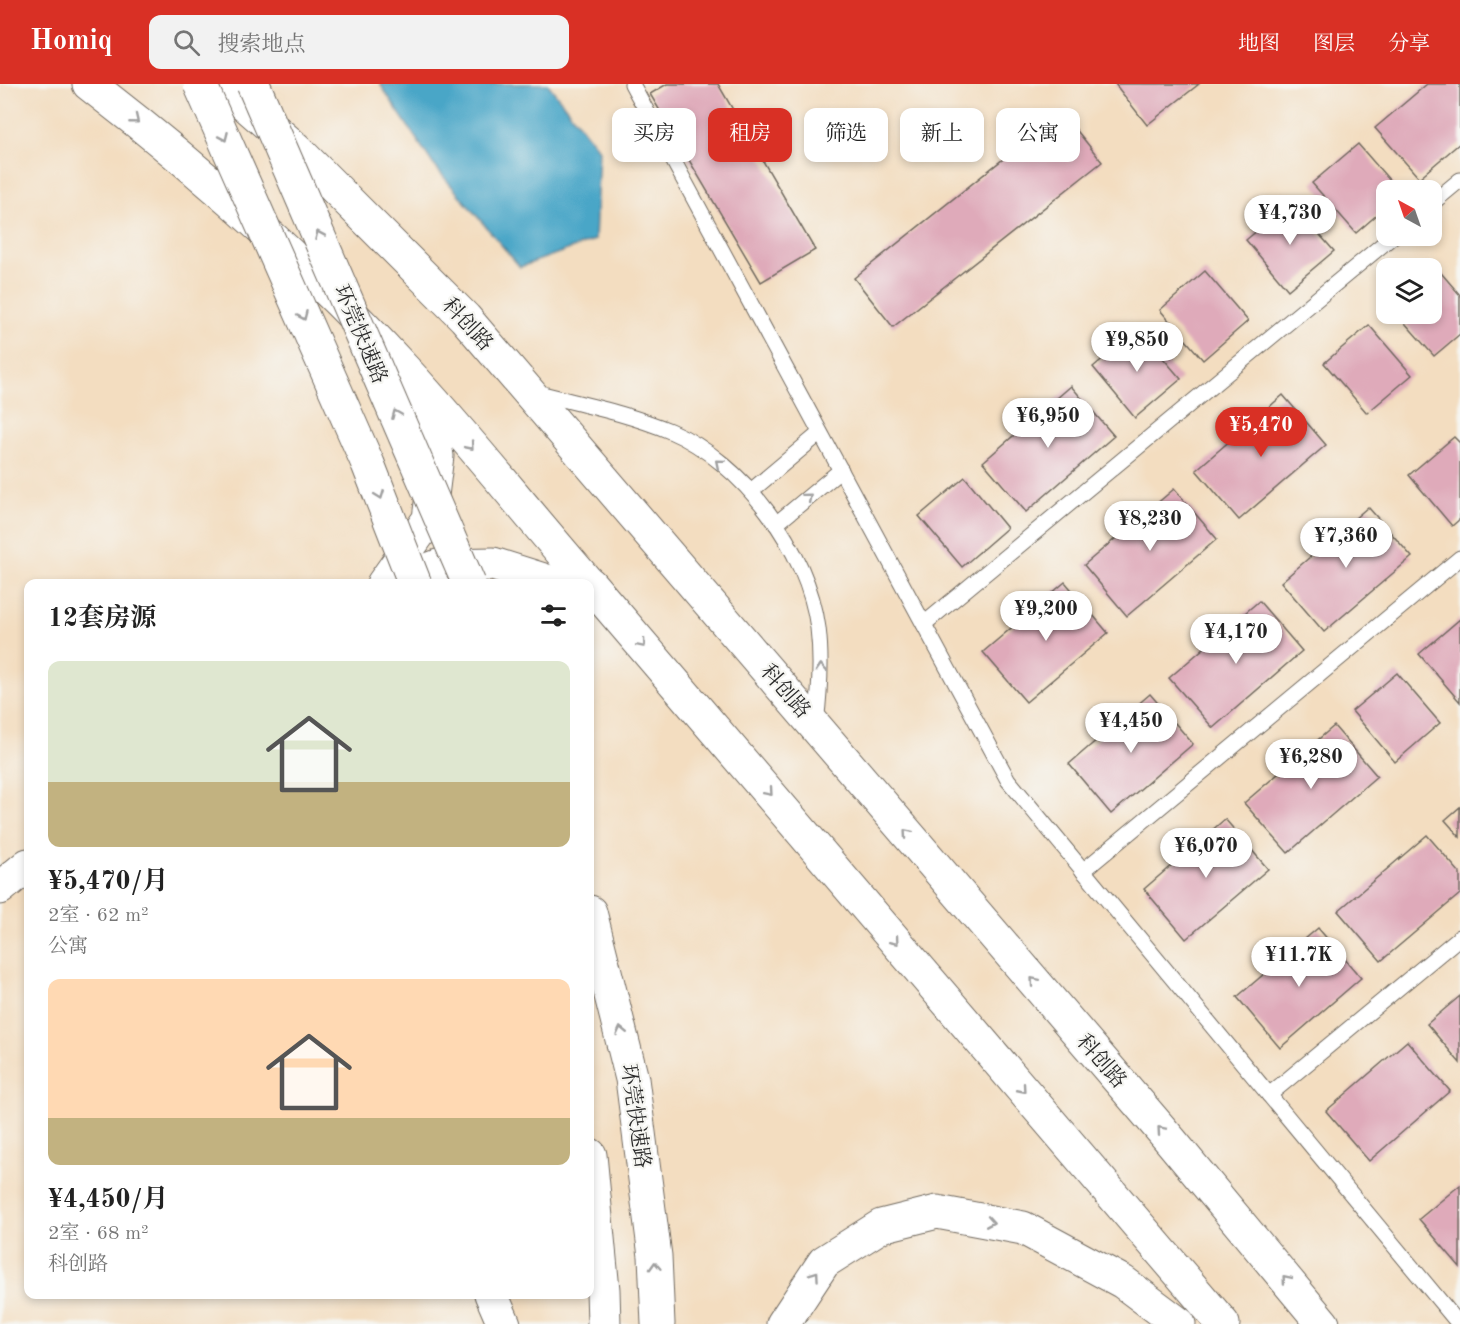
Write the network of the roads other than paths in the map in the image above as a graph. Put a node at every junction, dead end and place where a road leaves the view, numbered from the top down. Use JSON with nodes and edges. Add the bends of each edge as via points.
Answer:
{"nodes":[{"id":1,"x":89,"y":84,"type":"edge"},
{"id":2,"x":200,"y":84,"type":"edge"},
{"id":3,"x":222,"y":84,"type":"edge"},
{"id":4,"x":253,"y":84,"type":"edge"},
{"id":5,"x":632,"y":84,"type":"edge"},
{"id":6,"x":1460,"y":180,"type":"edge"},
{"id":7,"x":1442,"y":195,"type":"edge"},
{"id":8,"x":1381,"y":246,"type":"edge"},
{"id":9,"x":406,"y":370,"type":"junction"},
{"id":10,"x":527,"y":390,"type":"junction"},
{"id":11,"x":820,"y":433,"type":"junction"},
{"id":12,"x":841,"y":470,"type":"junction"},
{"id":13,"x":751,"y":491,"type":"junction"},
{"id":14,"x":776,"y":524,"type":"junction"},
{"id":15,"x":1460,"y":558,"type":"edge"},
{"id":16,"x":387,"y":579,"type":"edge"},
{"id":17,"x":403,"y":579,"type":"edge"},
{"id":18,"x":413,"y":579,"type":"edge"},
{"id":19,"x":467,"y":579,"type":"edge"},
{"id":20,"x":540,"y":579,"type":"edge"},
{"id":21,"x":585,"y":579,"type":"edge"},
{"id":22,"x":594,"y":590,"type":"edge"},
{"id":23,"x":594,"y":604,"type":"edge"},
{"id":24,"x":620,"y":620,"type":"junction"},
{"id":25,"x":924,"y":624,"type":"junction"},
{"id":26,"x":816,"y":726,"type":"junction"},
{"id":27,"x":24,"y":868,"type":"edge"},
{"id":28,"x":1083,"y":871,"type":"junction"},
{"id":29,"x":0,"y":888,"type":"edge"},
{"id":30,"x":594,"y":928,"type":"edge"},
{"id":31,"x":1460,"y":937,"type":"edge"},
{"id":32,"x":1269,"y":1095,"type":"junction"},
{"id":33,"x":594,"y":1197,"type":"edge"},
{"id":34,"x":493,"y":1299,"type":"edge"},
{"id":35,"x":1458,"y":1320,"type":"edge"},
{"id":36,"x":504,"y":1324,"type":"edge"},
{"id":37,"x":604,"y":1324,"type":"edge"},
{"id":38,"x":658,"y":1324,"type":"edge"},
{"id":39,"x":783,"y":1324,"type":"edge"},
{"id":40,"x":1179,"y":1324,"type":"edge"},
{"id":41,"x":1223,"y":1324,"type":"edge"},
{"id":42,"x":1323,"y":1324,"type":"edge"}],
"edges":[{"from":1,"to":9,"type":"main road","one_way":true,"via":[[277,240]]},
{"from":2,"to":18,"type":"main road","one_way":true,"bridge":true,"via":[[368,464]]},
{"from":3,"to":10,"type":"main road","name":"科创路","via":[[296,149],[465,318]]},
{"from":19,"to":4,"type":"main road","name":"环莞快速路","one_way":true,"bridge":true},
{"from":5,"to":11,"type":"lane"},
{"from":6,"to":7,"type":"lane"},
{"from":8,"to":25,"type":"lane"},
{"from":9,"to":16,"type":"main road","via":[[430,416],[437,456],[429,519]]},
{"from":9,"to":21,"type":"main road","one_way":true},
{"from":13,"to":10,"type":"lane","one_way":true,"via":[[715,458],[672,432],[625,415]]},
{"from":10,"to":26,"type":"main road","name":"科创路"},
{"from":11,"to":12,"type":"lane"},
{"from":11,"to":13,"type":"lane"},
{"from":14,"to":12,"type":"lane","one_way":true},
{"from":12,"to":25,"type":"lane"},
{"from":13,"to":14,"type":"lane"},
{"from":26,"to":14,"type":"lane","one_way":true,"via":[[821,676],[818,626],[804,577]]},
{"from":15,"to":28,"type":"lane"},
{"from":17,"to":20,"type":"main road","via":[[441,565],[493,564]]},
{"from":22,"to":24,"type":"main road"},
{"from":23,"to":24,"type":"main road"},
{"from":24,"to":41,"type":"main road","one_way":true},
{"from":25,"to":28,"type":"lane","via":[[1008,780]]},
{"from":42,"to":26,"type":"main road","name":"科创路","one_way":true},
{"from":27,"to":29,"type":"main road"},
{"from":28,"to":32,"type":"lane"},
{"from":38,"to":30,"type":"main road","name":"环莞快速路","one_way":true,"via":[[655,1256],[632,1080]]},
{"from":31,"to":32,"type":"lane"},
{"from":32,"to":35,"type":"lane"},
{"from":33,"to":37,"type":"main road"},
{"from":34,"to":36,"type":"main road"},
{"from":39,"to":40,"type":"main road","one_way":true,"via":[[824,1262],[880,1226],[937,1212],[1023,1228],[1122,1282]]}]}
